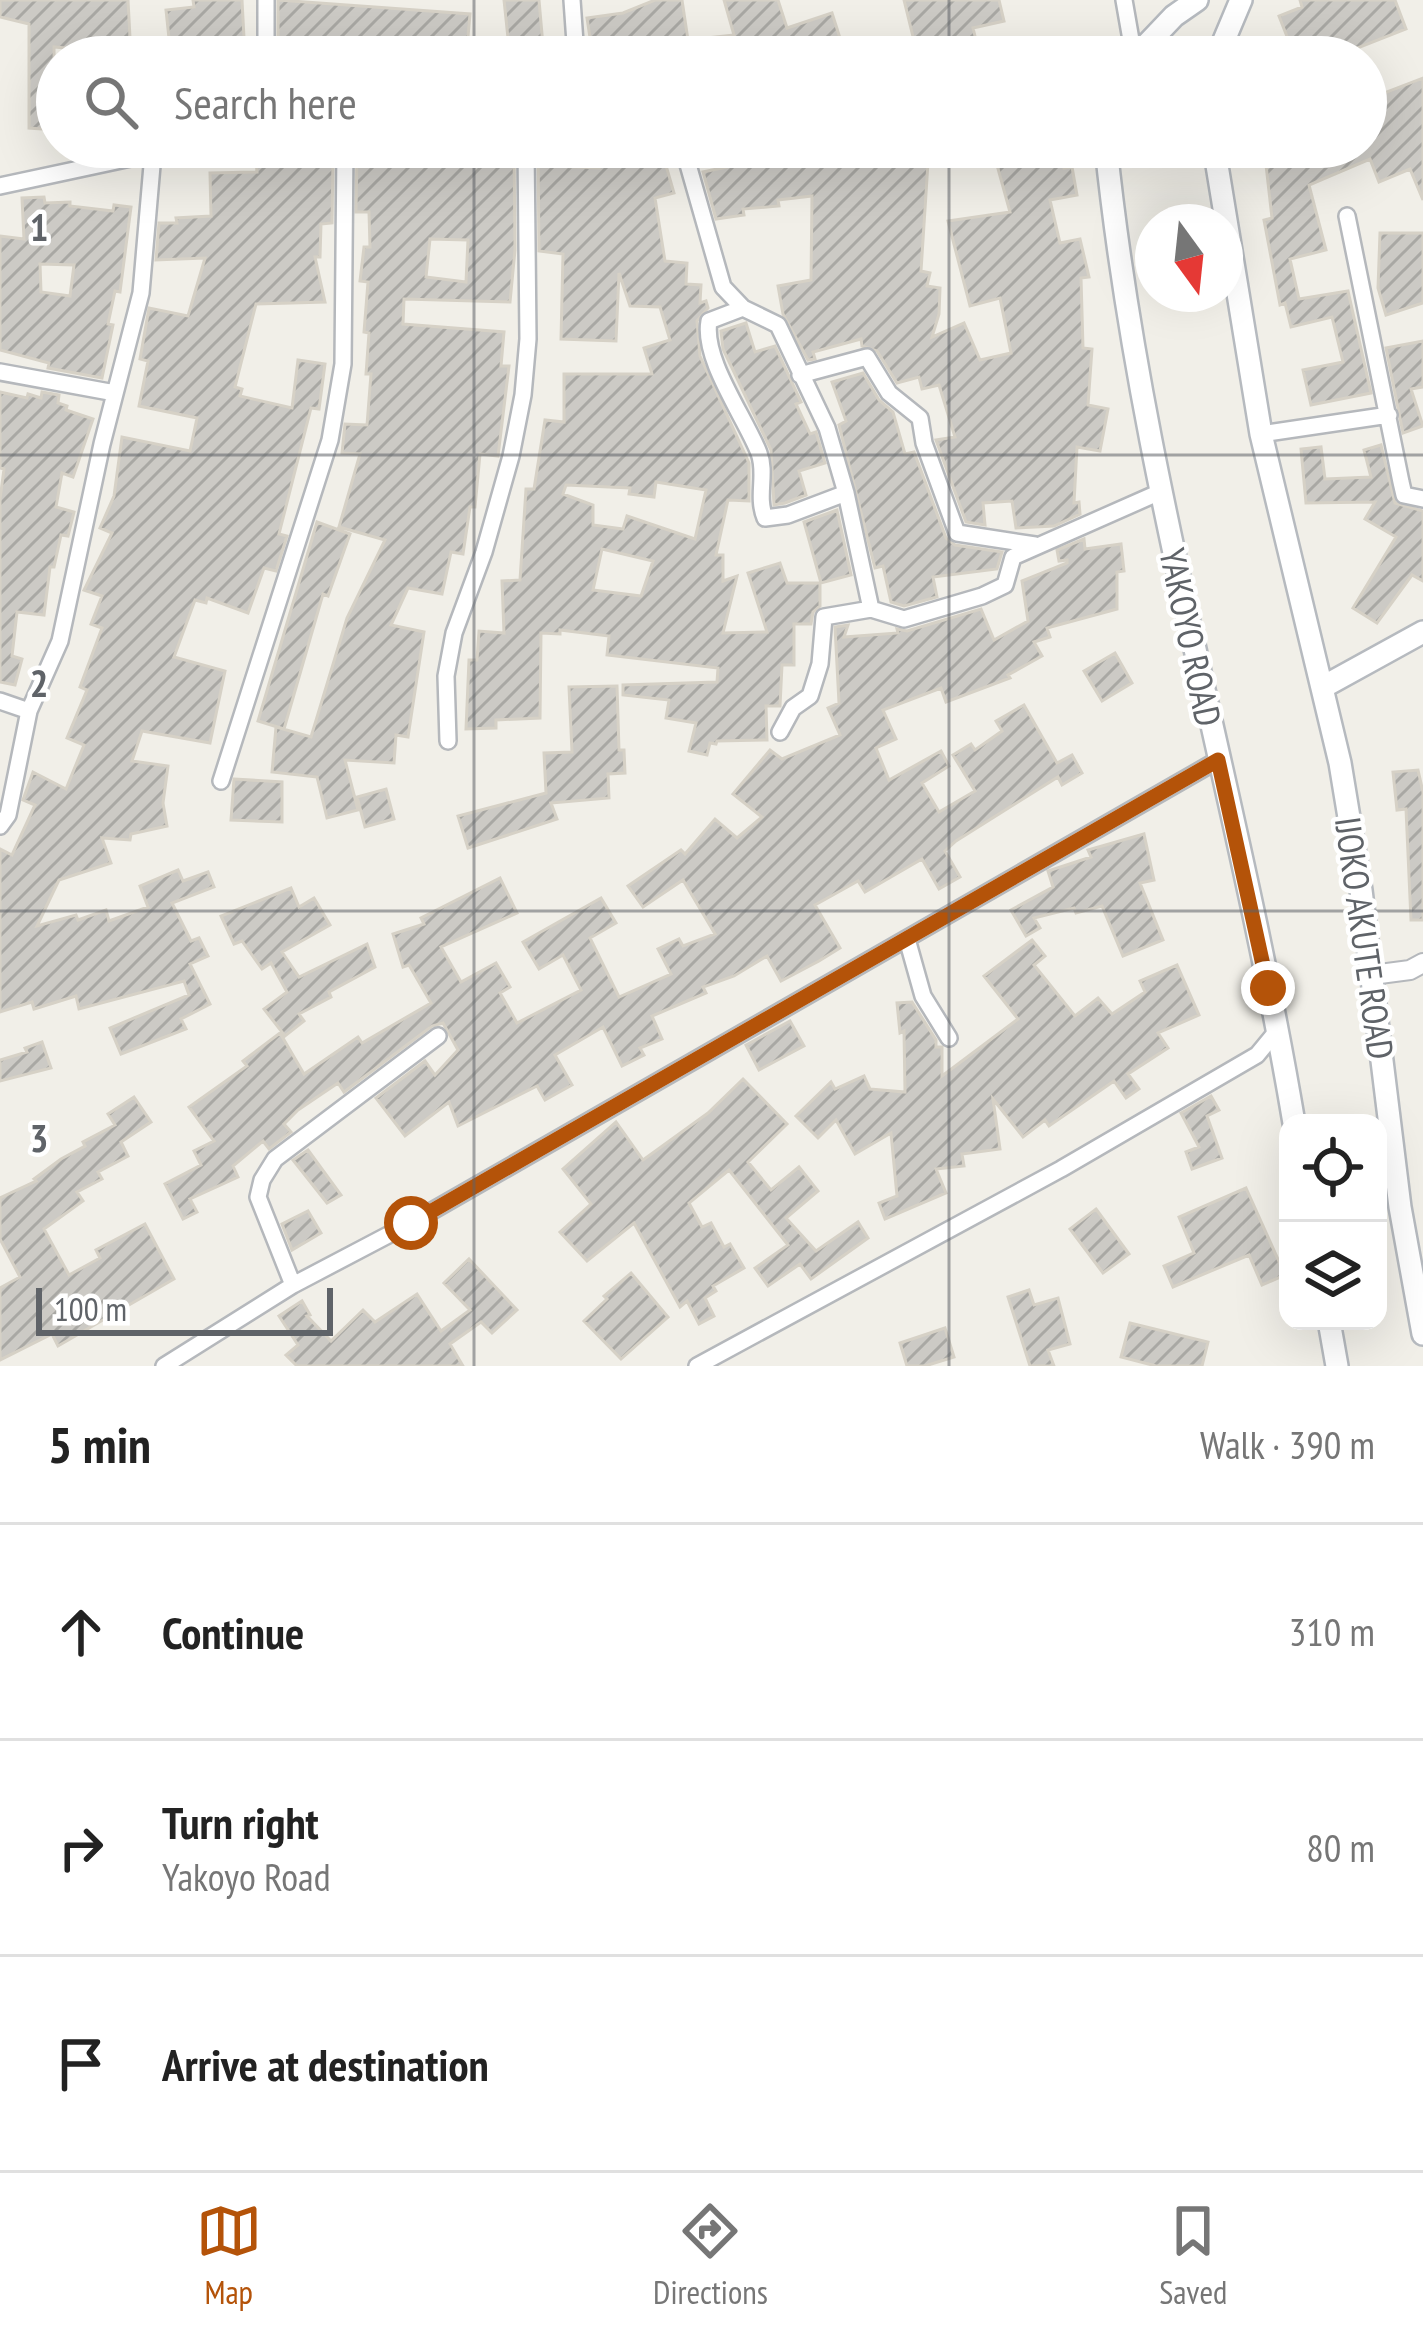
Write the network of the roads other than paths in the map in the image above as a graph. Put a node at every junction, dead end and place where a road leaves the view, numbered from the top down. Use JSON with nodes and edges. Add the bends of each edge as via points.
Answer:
{"nodes":[{"id":1,"x":266,"y":0,"type":"edge"},
{"id":2,"x":572,"y":0,"type":"edge"},
{"id":3,"x":1124,"y":0,"type":"edge"},
{"id":4,"x":1197,"y":0,"type":"edge"},
{"id":5,"x":1241,"y":0,"type":"edge"},
{"id":6,"x":266,"y":36,"type":"edge"},
{"id":7,"x":575,"y":36,"type":"edge"},
{"id":8,"x":1130,"y":36,"type":"edge"},
{"id":9,"x":1154,"y":36,"type":"edge"},
{"id":10,"x":1226,"y":36,"type":"edge"},
{"id":11,"x":86,"y":168,"type":"edge"},
{"id":12,"x":152,"y":168,"type":"edge"},
{"id":13,"x":345,"y":168,"type":"edge"},
{"id":14,"x":526,"y":168,"type":"edge"},
{"id":15,"x":688,"y":168,"type":"edge"},
{"id":16,"x":1109,"y":168,"type":"edge"},
{"id":17,"x":1217,"y":168,"type":"edge"},
{"id":18,"x":0,"y":186,"type":"edge"},
{"id":19,"x":1347,"y":216,"type":"dead end"},
{"id":20,"x":743,"y":308,"type":"junction"},
{"id":21,"x":0,"y":372,"type":"edge"},
{"id":22,"x":800,"y":375,"type":"junction"},
{"id":23,"x":115,"y":393,"type":"junction"},
{"id":24,"x":1389,"y":415,"type":"junction"},
{"id":25,"x":1261,"y":434,"type":"junction"},
{"id":26,"x":1160,"y":492,"type":"junction"},
{"id":27,"x":846,"y":493,"type":"junction"},
{"id":28,"x":1423,"y":499,"type":"edge"},
{"id":29,"x":1038,"y":545,"type":"junction"},
{"id":30,"x":871,"y":609,"type":"junction"},
{"id":31,"x":1423,"y":632,"type":"edge"},
{"id":32,"x":1323,"y":687,"type":"junction"},
{"id":33,"x":0,"y":700,"type":"edge"},
{"id":34,"x":29,"y":710,"type":"junction"},
{"id":35,"x":781,"y":732,"type":"dead end"},
{"id":36,"x":448,"y":741,"type":"dead end"},
{"id":37,"x":1218,"y":760,"type":"junction"},
{"id":38,"x":221,"y":782,"type":"dead end"},
{"id":39,"x":0,"y":826,"type":"edge"},
{"id":40,"x":907,"y":939,"type":"junction"},
{"id":41,"x":1423,"y":963,"type":"edge"},
{"id":42,"x":1372,"y":975,"type":"junction"},
{"id":43,"x":1276,"y":1032,"type":"junction"},
{"id":44,"x":438,"y":1036,"type":"dead end"},
{"id":45,"x":949,"y":1038,"type":"dead end"},
{"id":46,"x":1292,"y":1114,"type":"edge"},
{"id":47,"x":1388,"y":1193,"type":"edge"},
{"id":48,"x":293,"y":1286,"type":"junction"},
{"id":49,"x":1331,"y":1330,"type":"edge"},
{"id":50,"x":1423,"y":1334,"type":"edge"},
{"id":51,"x":164,"y":1366,"type":"edge"},
{"id":52,"x":698,"y":1366,"type":"edge"},
{"id":53,"x":1337,"y":1366,"type":"edge"}],
"edges":[{"from":1,"to":6,"type":"street"},
{"from":2,"to":7,"type":"street"},
{"from":3,"to":8,"type":"street"},
{"from":4,"to":9,"type":"main road"},
{"from":5,"to":10,"type":"main road"},
{"from":11,"to":18,"type":"street"},
{"from":12,"to":23,"type":"street","via":[[141,293]]},
{"from":13,"to":38,"type":"street","via":[[343,364],[330,440]]},
{"from":14,"to":36,"type":"street","via":[[523,395],[512,456],[454,633]]},
{"from":15,"to":20,"type":"street","via":[[713,262]]},
{"from":16,"to":26,"type":"main road","name":"YAKOYO ROAD"},
{"from":17,"to":25,"type":"main road"},
{"from":19,"to":24,"type":"street"},
{"from":20,"to":22,"type":"street","via":[[778,325]]},
{"from":20,"to":27,"type":"street","via":[[709,321],[707,332],[761,459],[765,518]]},
{"from":21,"to":23,"type":"street"},
{"from":22,"to":27,"type":"street"},
{"from":22,"to":29,"type":"street","via":[[867,357],[889,393],[920,418],[957,533]]},
{"from":23,"to":34,"type":"street","via":[[59,641]]},
{"from":24,"to":25,"type":"street"},
{"from":24,"to":28,"type":"street","via":[[1404,495]]},
{"from":25,"to":32,"type":"main road"},
{"from":26,"to":29,"type":"street"},
{"from":26,"to":37,"type":"main road","name":"YAKOYO ROAD"},
{"from":27,"to":30,"type":"street"},
{"from":29,"to":30,"type":"street","via":[[1013,556],[1006,585],[982,596],[904,620]]},
{"from":30,"to":35,"type":"street","via":[[824,617],[810,696],[793,707]]},
{"from":31,"to":32,"type":"main road"},
{"from":32,"to":42,"type":"main road","name":"IJOKO AKUTE ROAD"},
{"from":33,"to":34,"type":"street"},
{"from":34,"to":39,"type":"street"},
{"from":37,"to":40,"type":"street"},
{"from":37,"to":43,"type":"main road","name":"YAKOYO ROAD"},
{"from":40,"to":45,"type":"street","via":[[923,996]]},
{"from":40,"to":48,"type":"street"},
{"from":41,"to":42,"type":"street"},
{"from":42,"to":47,"type":"main road","name":"IJOKO AKUTE ROAD"},
{"from":43,"to":46,"type":"main road","name":"YAKOYO ROAD"},
{"from":43,"to":52,"type":"street","via":[[1257,1055],[1120,1135]]},
{"from":44,"to":48,"type":"street","via":[[268,1169],[258,1197]]},
{"from":47,"to":50,"type":"main road","name":"IJOKO AKUTE ROAD"},
{"from":48,"to":51,"type":"street"},
{"from":49,"to":53,"type":"main road"}]}
